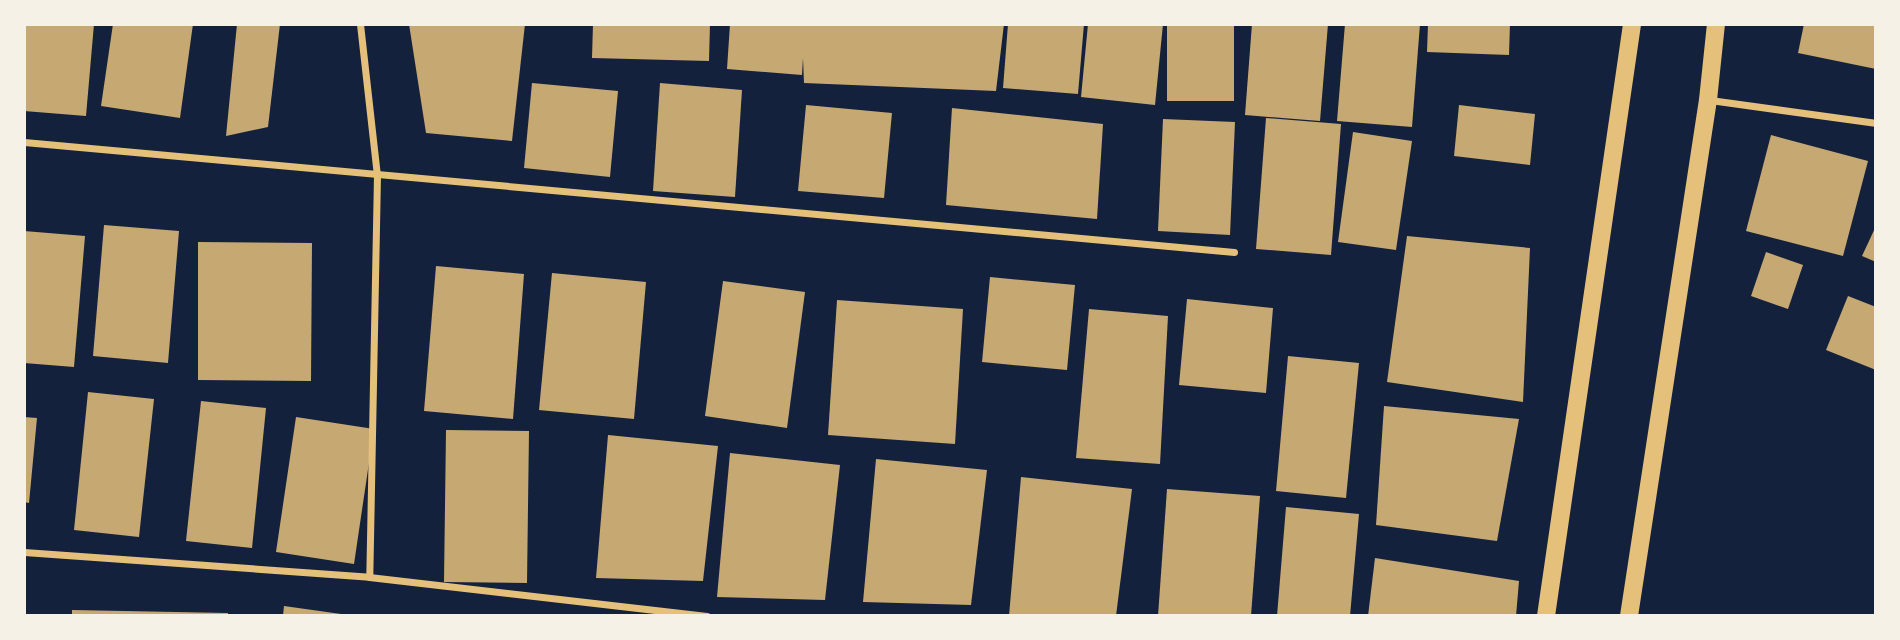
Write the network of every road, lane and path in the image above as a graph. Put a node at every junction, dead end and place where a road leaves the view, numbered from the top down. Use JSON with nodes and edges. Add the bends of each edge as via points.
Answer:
{"nodes":[{"id":1,"x":359,"y":24,"type":"edge"},
{"id":2,"x":1632,"y":24,"type":"edge"},
{"id":3,"x":1716,"y":24,"type":"edge"},
{"id":4,"x":1708,"y":100,"type":"junction"},
{"id":5,"x":1875,"y":123,"type":"edge"},
{"id":6,"x":24,"y":142,"type":"edge"},
{"id":7,"x":377,"y":175,"type":"junction"},
{"id":8,"x":1234,"y":252,"type":"dead end"},
{"id":9,"x":24,"y":552,"type":"edge"},
{"id":10,"x":369,"y":577,"type":"junction"},
{"id":11,"x":707,"y":615,"type":"edge"},
{"id":12,"x":1546,"y":615,"type":"edge"},
{"id":13,"x":1629,"y":615,"type":"edge"}],
"edges":[{"from":1,"to":7,"type":"street"},
{"from":2,"to":12,"type":"main road"},
{"from":3,"to":4,"type":"main road"},
{"from":4,"to":5,"type":"street"},
{"from":4,"to":13,"type":"main road"},
{"from":6,"to":7,"type":"street"},
{"from":7,"to":8,"type":"street"},
{"from":7,"to":10,"type":"street"},
{"from":9,"to":10,"type":"street"},
{"from":10,"to":11,"type":"street"}]}
